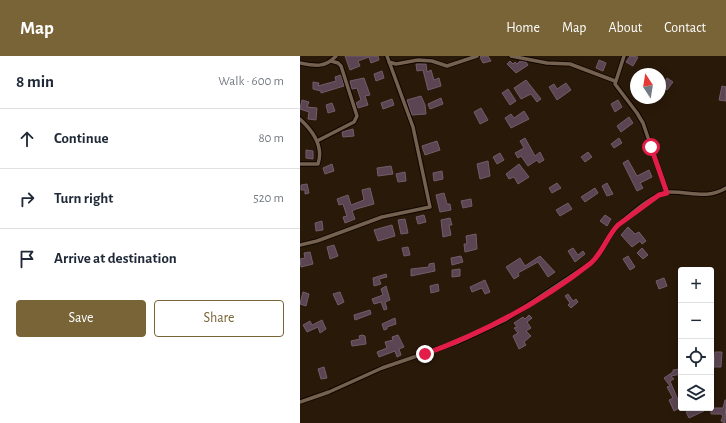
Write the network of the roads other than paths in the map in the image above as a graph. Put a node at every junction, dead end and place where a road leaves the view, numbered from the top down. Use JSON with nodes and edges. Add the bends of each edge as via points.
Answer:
{"nodes":[{"id":1,"x":336,"y":56,"type":"edge"},
{"id":2,"x":387,"y":56,"type":"edge"},
{"id":3,"x":477,"y":56,"type":"edge"},
{"id":4,"x":510,"y":56,"type":"edge"},
{"id":5,"x":624,"y":56,"type":"edge"},
{"id":6,"x":331,"y":61,"type":"junction"},
{"id":7,"x":389,"y":62,"type":"junction"},
{"id":8,"x":300,"y":63,"type":"edge"},
{"id":9,"x":615,"y":81,"type":"junction"},
{"id":10,"x":300,"y":119,"type":"edge"},
{"id":11,"x":317,"y":141,"type":"junction"},
{"id":12,"x":300,"y":164,"type":"edge"},
{"id":13,"x":726,"y":188,"type":"edge"},
{"id":14,"x":667,"y":193,"type":"junction"},
{"id":15,"x":300,"y":245,"type":"edge"},
{"id":16,"x":300,"y":402,"type":"edge"}],
"edges":[{"from":1,"to":6,"type":"street"},
{"from":2,"to":7,"type":"street"},
{"from":3,"to":7,"type":"street","via":[[447,66],[418,60],[396,64]]},
{"from":4,"to":9,"type":"street","via":[[547,63],[570,64]]},
{"from":5,"to":9,"type":"street","via":[[619,76]]},
{"from":6,"to":8,"type":"street","via":[[319,66]]},
{"from":6,"to":11,"type":"street","via":[[342,66],[357,116],[354,122]]},
{"from":7,"to":15,"type":"street","via":[[413,127],[430,207],[382,217]]},
{"from":9,"to":14,"type":"street","via":[[643,123]]},
{"from":10,"to":11,"type":"street","via":[[308,126]]},
{"from":11,"to":12,"type":"street","via":[[320,157],[318,164]]},
{"from":13,"to":14,"type":"street","via":[[710,195]]},
{"from":14,"to":16,"type":"street","via":[[659,195],[612,230],[598,256],[588,266],[505,320],[458,342],[382,368]]}]}
